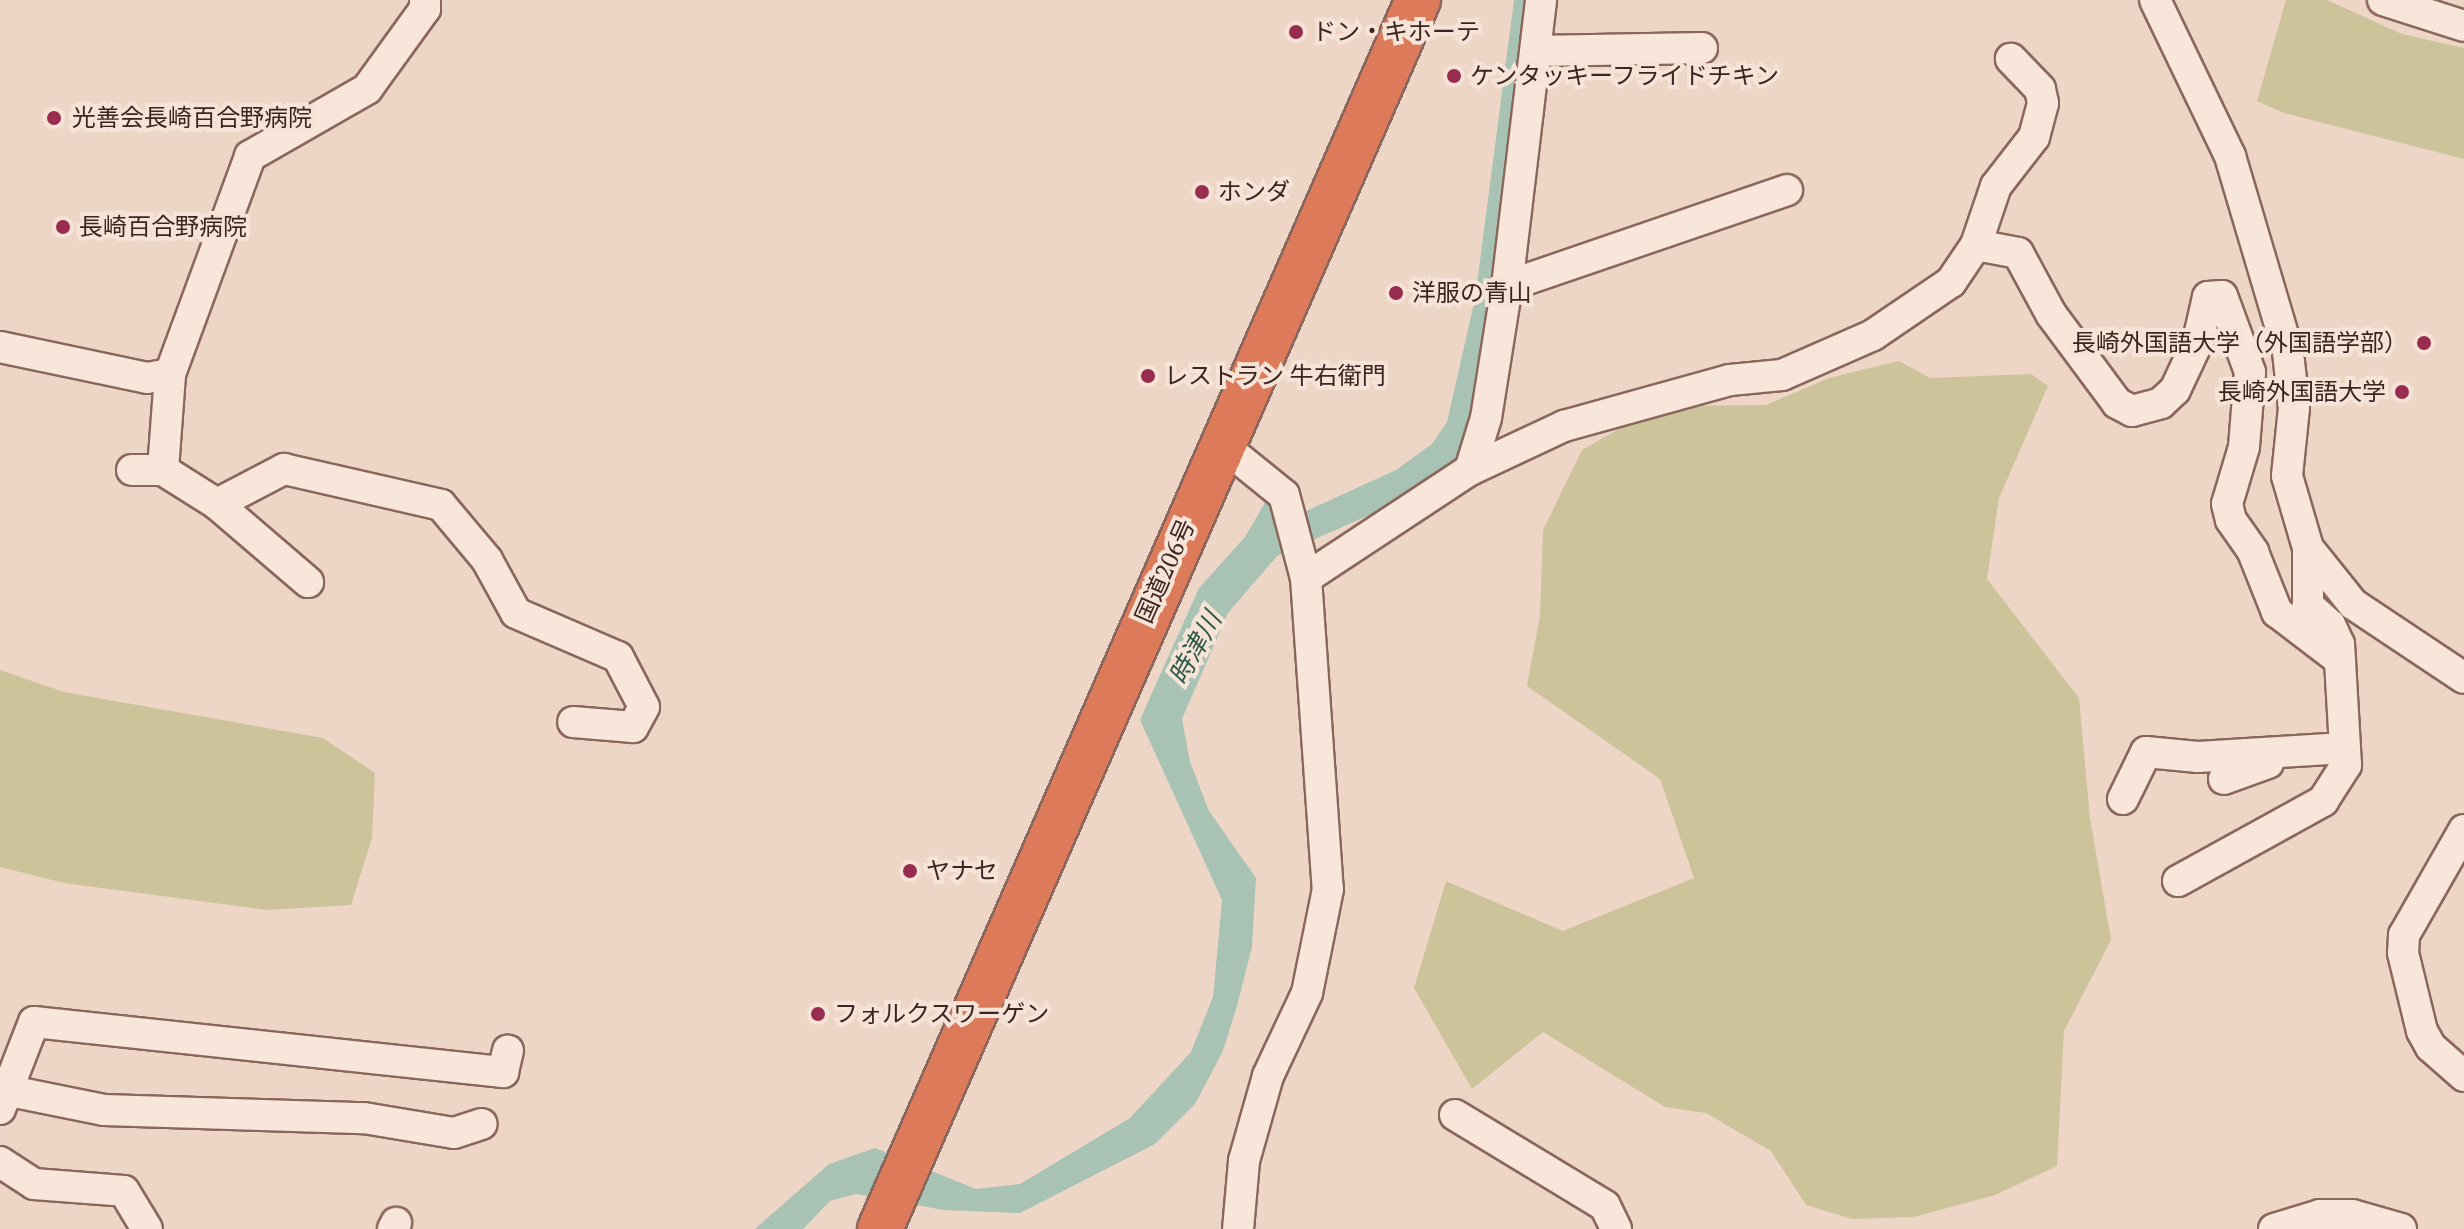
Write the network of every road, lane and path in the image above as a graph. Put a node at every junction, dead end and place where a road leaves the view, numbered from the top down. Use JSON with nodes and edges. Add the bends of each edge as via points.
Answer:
{"nodes":[{"id":1,"x":425,"y":0,"type":"edge"},
{"id":2,"x":1418,"y":0,"type":"edge"},
{"id":3,"x":1541,"y":0,"type":"edge"},
{"id":4,"x":2155,"y":0,"type":"edge"},
{"id":5,"x":2383,"y":0,"type":"edge"},
{"id":6,"x":2464,"y":26,"type":"edge"},
{"id":7,"x":1702,"y":48,"type":"dead end"},
{"id":8,"x":1537,"y":51,"type":"junction"},
{"id":9,"x":2011,"y":59,"type":"dead end"},
{"id":10,"x":1787,"y":190,"type":"dead end"},
{"id":11,"x":1976,"y":245,"type":"junction"},
{"id":12,"x":1507,"y":286,"type":"junction"},
{"id":13,"x":0,"y":347,"type":"edge"},
{"id":14,"x":170,"y":374,"type":"junction"},
{"id":15,"x":1221,"y":444,"type":"junction"},
{"id":16,"x":132,"y":470,"type":"dead end"},
{"id":17,"x":163,"y":470,"type":"junction"},
{"id":18,"x":1470,"y":470,"type":"junction"},
{"id":19,"x":217,"y":504,"type":"junction"},
{"id":20,"x":2308,"y":548,"type":"junction"},
{"id":21,"x":1306,"y":578,"type":"junction"},
{"id":22,"x":308,"y":582,"type":"dead end"},
{"id":23,"x":2340,"y":660,"type":"junction"},
{"id":24,"x":2464,"y":678,"type":"edge"},
{"id":25,"x":573,"y":722,"type":"dead end"},
{"id":26,"x":2345,"y":748,"type":"junction"},
{"id":27,"x":2292,"y":751,"type":"junction"},
{"id":28,"x":2224,"y":779,"type":"dead end"},
{"id":29,"x":2123,"y":799,"type":"dead end"},
{"id":30,"x":2464,"y":830,"type":"edge"},
{"id":31,"x":2178,"y":881,"type":"dead end"},
{"id":32,"x":508,"y":1051,"type":"dead end"},
{"id":33,"x":2464,"y":1076,"type":"edge"},
{"id":34,"x":5,"y":1100,"type":"edge"},
{"id":35,"x":1455,"y":1115,"type":"dead end"},
{"id":36,"x":482,"y":1124,"type":"dead end"},
{"id":37,"x":0,"y":1162,"type":"edge"},
{"id":38,"x":883,"y":1222,"type":"edge"},
{"id":39,"x":147,"y":1229,"type":"edge"},
{"id":40,"x":1238,"y":1229,"type":"edge"},
{"id":41,"x":1616,"y":1229,"type":"edge"},
{"id":42,"x":2274,"y":1229,"type":"edge"},
{"id":43,"x":2401,"y":1229,"type":"edge"}],
"edges":[{"from":1,"to":14,"type":"street","via":[[425,9],[367,89],[250,156]]},
{"from":2,"to":15,"type":"highway","name":"国道206号"},
{"from":3,"to":8,"type":"street"},
{"from":4,"to":20,"type":"street","via":[[2230,156],[2288,352],[2294,408],[2287,476]]},
{"from":5,"to":6,"type":"street"},
{"from":7,"to":8,"type":"street"},
{"from":8,"to":12,"type":"street"},
{"from":9,"to":11,"type":"street","via":[[2040,89],[2043,103],[2034,137],[1996,186]]},
{"from":10,"to":12,"type":"street"},
{"from":11,"to":18,"type":"street","via":[[1951,282],[1873,335],[1782,375],[1730,380],[1564,426]]},
{"from":11,"to":23,"type":"street","via":[[2018,253],[2051,314],[2117,403],[2132,411],[2161,403],[2175,390],[2198,341],[2208,297],[2222,296],[2250,372],[2244,447],[2227,504],[2231,520],[2253,552],[2277,612]]},
{"from":12,"to":18,"type":"street","via":[[1486,418]]},
{"from":13,"to":14,"type":"street","via":[[147,378]]},
{"from":14,"to":17,"type":"street"},
{"from":15,"to":21,"type":"street","via":[[1284,495]]},
{"from":15,"to":38,"type":"highway","name":"国道206号"},
{"from":16,"to":17,"type":"street"},
{"from":17,"to":19,"type":"street"},
{"from":18,"to":21,"type":"street"},
{"from":19,"to":22,"type":"street"},
{"from":19,"to":25,"type":"street","via":[[284,469],[441,505],[487,560],[516,613],[618,657],[644,707],[633,727]]},
{"from":20,"to":23,"type":"street","via":[[2308,605],[2330,625]]},
{"from":20,"to":24,"type":"street","via":[[2353,604]]},
{"from":21,"to":40,"type":"street","via":[[1328,889],[1307,993],[1268,1076],[1244,1161]]},
{"from":23,"to":26,"type":"street"},
{"from":26,"to":27,"type":"street"},
{"from":26,"to":31,"type":"street","via":[[2346,765],[2323,801]]},
{"from":27,"to":28,"type":"street"},
{"from":27,"to":29,"type":"street","via":[[2198,757],[2142,744]]},
{"from":30,"to":33,"type":"street","via":[[2404,935],[2403,964],[2422,1031],[2431,1047]]},
{"from":32,"to":34,"type":"street","via":[[503,1072],[34,1022]]},
{"from":34,"to":36,"type":"street","via":[[104,1110],[364,1118],[454,1133]]},
{"from":35,"to":41,"type":"street","via":[[1605,1206]]},
{"from":37,"to":39,"type":"street","via":[[34,1184],[124,1191]]},
{"from":42,"to":43,"type":"street","via":[[2336,1215]]}]}
